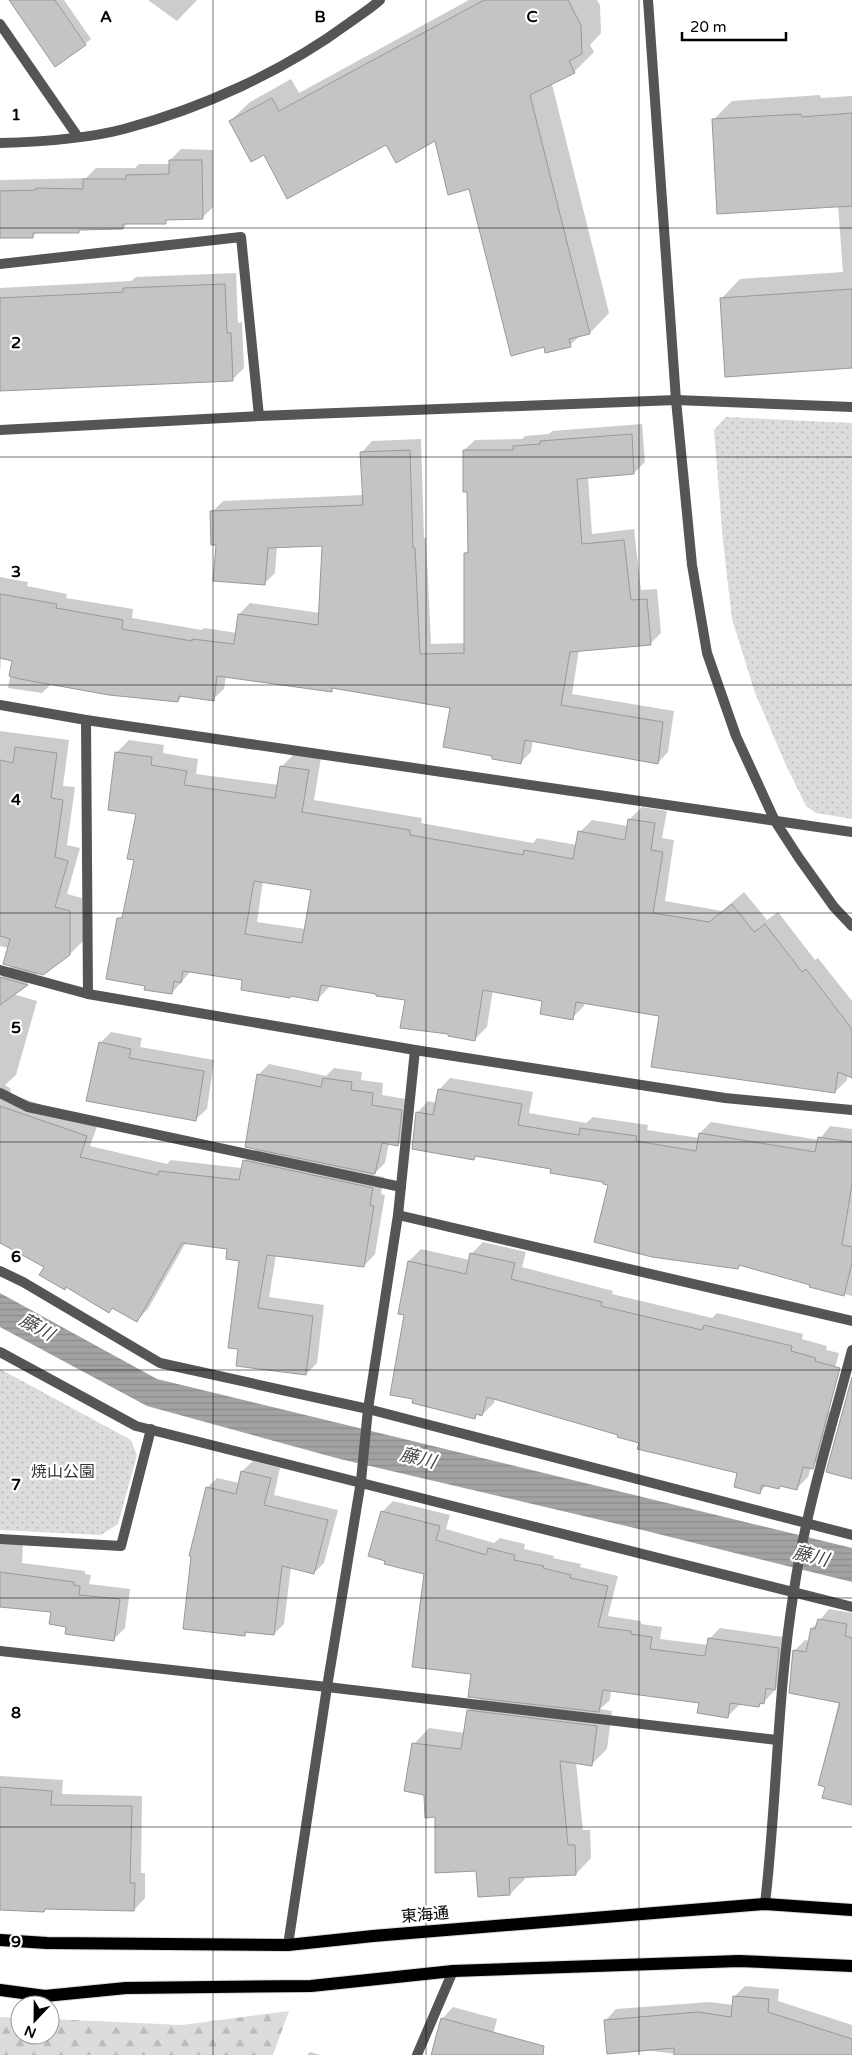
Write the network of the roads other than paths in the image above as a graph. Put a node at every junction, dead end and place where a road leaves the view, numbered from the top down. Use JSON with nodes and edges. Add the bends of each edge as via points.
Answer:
{"nodes":[{"id":1,"x":380,"y":0,"type":"edge"},
{"id":2,"x":648,"y":0,"type":"edge"},
{"id":3,"x":0,"y":24,"type":"edge"},
{"id":4,"x":78,"y":137,"type":"junction"},
{"id":5,"x":0,"y":143,"type":"edge"},
{"id":6,"x":0,"y":264,"type":"edge"},
{"id":7,"x":676,"y":400,"type":"junction"},
{"id":8,"x":852,"y":407,"type":"edge"},
{"id":9,"x":258,"y":416,"type":"junction"},
{"id":10,"x":0,"y":430,"type":"edge"},
{"id":11,"x":0,"y":705,"type":"edge"},
{"id":12,"x":86,"y":720,"type":"junction"},
{"id":13,"x":775,"y":821,"type":"junction"},
{"id":14,"x":852,"y":832,"type":"edge"},
{"id":15,"x":852,"y":926,"type":"edge"},
{"id":16,"x":0,"y":970,"type":"edge"},
{"id":17,"x":88,"y":994,"type":"junction"},
{"id":18,"x":415,"y":1050,"type":"junction"},
{"id":19,"x":0,"y":1093,"type":"edge"},
{"id":20,"x":852,"y":1110,"type":"edge"},
{"id":21,"x":401,"y":1187,"type":"junction"},
{"id":22,"x":398,"y":1215,"type":"junction"},
{"id":23,"x":0,"y":1271,"type":"edge"},
{"id":24,"x":852,"y":1321,"type":"edge"},
{"id":25,"x":852,"y":1350,"type":"edge"},
{"id":26,"x":0,"y":1352,"type":"edge"},
{"id":27,"x":368,"y":1409,"type":"junction"},
{"id":28,"x":151,"y":1429,"type":"junction"},
{"id":29,"x":361,"y":1481,"type":"junction"},
{"id":30,"x":805,"y":1528,"type":"junction"},
{"id":31,"x":852,"y":1535,"type":"edge"},
{"id":32,"x":0,"y":1539,"type":"edge"},
{"id":33,"x":793,"y":1592,"type":"junction"},
{"id":34,"x":852,"y":1607,"type":"edge"},
{"id":35,"x":0,"y":1651,"type":"edge"},
{"id":36,"x":327,"y":1687,"type":"junction"},
{"id":37,"x":777,"y":1740,"type":"junction"},
{"id":38,"x":765,"y":1904,"type":"junction"},
{"id":39,"x":852,"y":1910,"type":"edge"},
{"id":40,"x":0,"y":1940,"type":"edge"},
{"id":41,"x":288,"y":1944,"type":"junction"},
{"id":42,"x":852,"y":1966,"type":"edge"},
{"id":43,"x":453,"y":1971,"type":"junction"},
{"id":44,"x":0,"y":1990,"type":"edge"},
{"id":45,"x":417,"y":2055,"type":"edge"}],
"edges":[{"from":1,"to":4,"type":"street","via":[[319,46],[277,69],[179,112],[123,130]]},
{"from":2,"to":7,"type":"street"},
{"from":3,"to":4,"type":"street"},
{"from":4,"to":5,"type":"street"},
{"from":6,"to":9,"type":"street","via":[[241,237]]},
{"from":7,"to":8,"type":"street"},
{"from":7,"to":9,"type":"street"},
{"from":7,"to":13,"type":"street","via":[[692,565],[707,653],[736,736]]},
{"from":9,"to":10,"type":"street"},
{"from":11,"to":12,"type":"street"},
{"from":12,"to":13,"type":"street"},
{"from":12,"to":17,"type":"street"},
{"from":13,"to":14,"type":"street"},
{"from":13,"to":15,"type":"street","via":[[829,900]]},
{"from":16,"to":17,"type":"street"},
{"from":17,"to":18,"type":"street"},
{"from":18,"to":20,"type":"street","via":[[725,1098]]},
{"from":18,"to":21,"type":"street"},
{"from":19,"to":21,"type":"street","via":[[28,1107]]},
{"from":21,"to":22,"type":"street"},
{"from":22,"to":24,"type":"street"},
{"from":22,"to":27,"type":"street"},
{"from":23,"to":27,"type":"street","via":[[160,1363]]},
{"from":25,"to":30,"type":"street"},
{"from":26,"to":28,"type":"street","via":[[136,1426]]},
{"from":27,"to":29,"type":"street"},
{"from":27,"to":30,"type":"street"},
{"from":28,"to":29,"type":"street"},
{"from":28,"to":32,"type":"street","via":[[121,1546]]},
{"from":29,"to":33,"type":"street"},
{"from":29,"to":36,"type":"street"},
{"from":30,"to":31,"type":"street"},
{"from":30,"to":33,"type":"street"},
{"from":33,"to":34,"type":"street"},
{"from":33,"to":37,"type":"street"},
{"from":35,"to":36,"type":"street"},
{"from":36,"to":37,"type":"street"},
{"from":36,"to":41,"type":"street"},
{"from":37,"to":38,"type":"street"},
{"from":38,"to":39,"type":"main road","name":"東海通"},
{"from":38,"to":41,"type":"main road","name":"東海通"},
{"from":40,"to":41,"type":"main road","name":"東海通"},
{"from":42,"to":43,"type":"main road","via":[[739,1961]]},
{"from":43,"to":44,"type":"main road","via":[[311,1986],[126,1988],[45,1996]]},
{"from":43,"to":45,"type":"street"}]}
